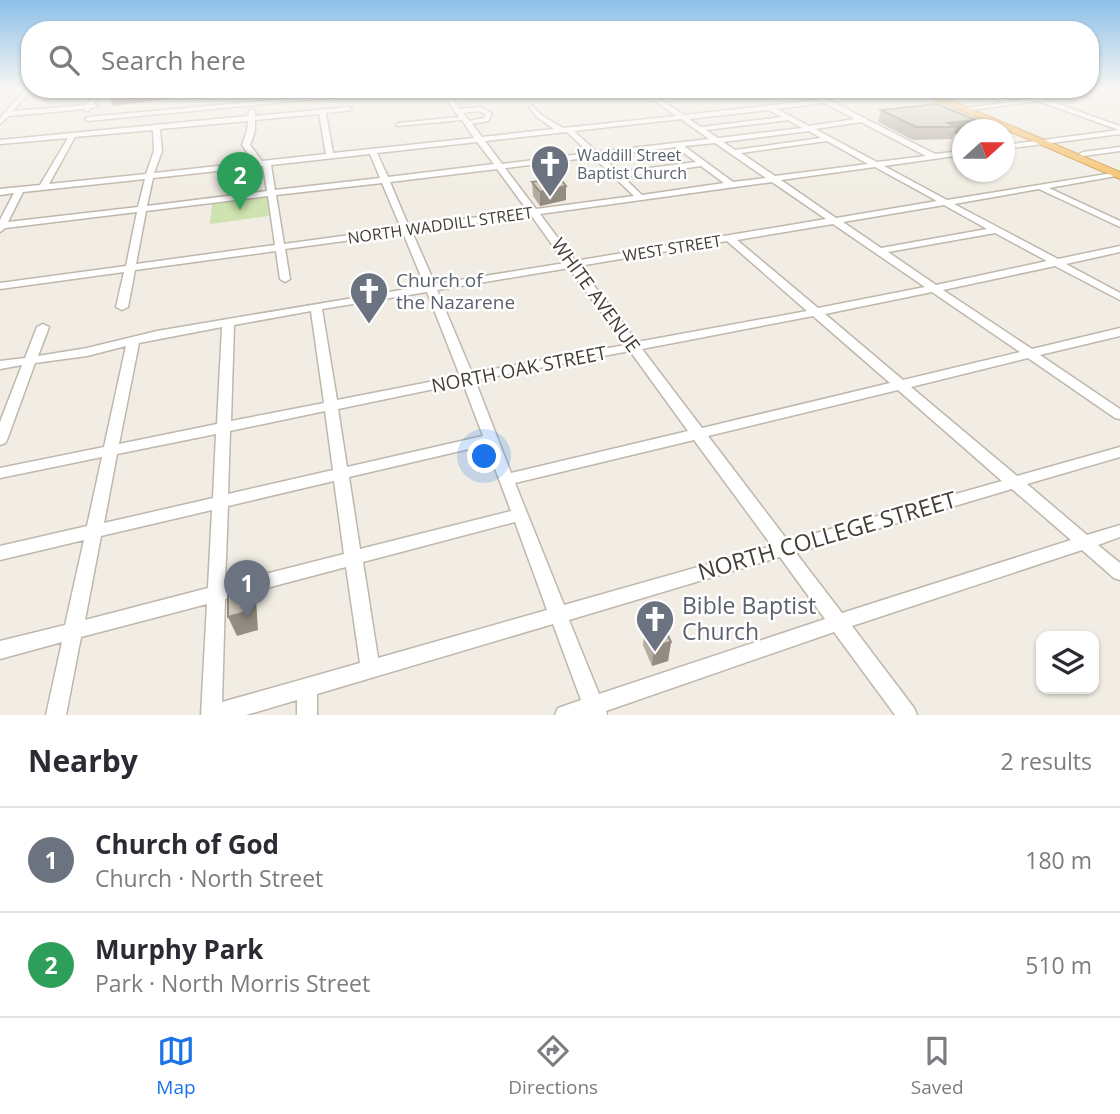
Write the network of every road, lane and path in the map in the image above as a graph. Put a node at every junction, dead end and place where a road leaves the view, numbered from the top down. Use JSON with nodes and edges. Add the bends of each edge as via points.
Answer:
{"nodes":[{"id":1,"x":206,"y":122,"type":"edge"},
{"id":2,"x":252,"y":122,"type":"edge"},
{"id":3,"x":323,"y":122,"type":"edge"},
{"id":4,"x":420,"y":122,"type":"edge"},
{"id":5,"x":468,"y":122,"type":"edge"},
{"id":6,"x":550,"y":122,"type":"edge"},
{"id":7,"x":642,"y":122,"type":"edge"},
{"id":8,"x":688,"y":122,"type":"edge"},
{"id":9,"x":753,"y":122,"type":"edge"},
{"id":10,"x":798,"y":122,"type":"edge"},
{"id":11,"x":850,"y":122,"type":"edge"},
{"id":12,"x":863,"y":122,"type":"edge"},
{"id":13,"x":1002,"y":122,"type":"edge"},
{"id":14,"x":1100,"y":122,"type":"edge"},
{"id":15,"x":399,"y":125,"type":"dead end"},
{"id":16,"x":156,"y":127,"type":"junction"},
{"id":17,"x":808,"y":128,"type":"junction"},
{"id":18,"x":698,"y":129,"type":"junction"},
{"id":19,"x":1120,"y":130,"type":"edge"},
{"id":20,"x":565,"y":131,"type":"junction"},
{"id":21,"x":73,"y":135,"type":"junction"},
{"id":22,"x":829,"y":139,"type":"junction"},
{"id":23,"x":481,"y":140,"type":"junction"},
{"id":24,"x":715,"y":141,"type":"junction"},
{"id":25,"x":1047,"y":141,"type":"junction"},
{"id":26,"x":0,"y":142,"type":"edge"},
{"id":27,"x":678,"y":145,"type":"junction"},
{"id":28,"x":1015,"y":146,"type":"edge"},
{"id":29,"x":1120,"y":149,"type":"edge"},
{"id":30,"x":373,"y":152,"type":"junction"},
{"id":31,"x":734,"y":152,"type":"junction"},
{"id":32,"x":1083,"y":154,"type":"junction"},
{"id":33,"x":596,"y":155,"type":"junction"},
{"id":34,"x":952,"y":155,"type":"edge"},
{"id":35,"x":330,"y":156,"type":"junction"},
{"id":36,"x":934,"y":158,"type":"junction"},
{"id":37,"x":264,"y":163,"type":"junction"},
{"id":38,"x":703,"y":163,"type":"junction"},
{"id":39,"x":877,"y":165,"type":"junction"},
{"id":40,"x":501,"y":167,"type":"junction"},
{"id":41,"x":1119,"y":174,"type":"edge"},
{"id":42,"x":150,"y":175,"type":"junction"},
{"id":43,"x":617,"y":175,"type":"junction"},
{"id":44,"x":774,"y":179,"type":"junction"},
{"id":45,"x":385,"y":180,"type":"junction"},
{"id":46,"x":732,"y":185,"type":"junction"},
{"id":47,"x":43,"y":187,"type":"junction"},
{"id":48,"x":1039,"y":187,"type":"junction"},
{"id":49,"x":20,"y":189,"type":"junction"},
{"id":50,"x":0,"y":192,"type":"edge"},
{"id":51,"x":273,"y":193,"type":"junction"},
{"id":52,"x":641,"y":198,"type":"junction"},
{"id":53,"x":946,"y":203,"type":"junction"},
{"id":54,"x":143,"y":209,"type":"junction"},
{"id":55,"x":535,"y":212,"type":"junction"},
{"id":56,"x":835,"y":222,"type":"junction"},
{"id":57,"x":1120,"y":224,"type":"edge"},
{"id":58,"x":1,"y":227,"type":"edge"},
{"id":59,"x":406,"y":230,"type":"junction"},
{"id":60,"x":995,"y":230,"type":"junction"},
{"id":61,"x":729,"y":238,"type":"junction"},
{"id":62,"x":281,"y":247,"type":"junction"},
{"id":63,"x":1120,"y":249,"type":"edge"},
{"id":64,"x":879,"y":251,"type":"junction"},
{"id":65,"x":1055,"y":262,"type":"junction"},
{"id":66,"x":573,"y":264,"type":"junction"},
{"id":67,"x":131,"y":268,"type":"junction"},
{"id":68,"x":285,"y":279,"type":"dead end"},
{"id":69,"x":0,"y":286,"type":"edge"},
{"id":70,"x":431,"y":287,"type":"junction"},
{"id":71,"x":934,"y":288,"type":"junction"},
{"id":72,"x":1120,"y":298,"type":"edge"},
{"id":73,"x":122,"y":307,"type":"dead end"},
{"id":74,"x":316,"y":307,"type":"junction"},
{"id":75,"x":815,"y":313,"type":"junction"},
{"id":76,"x":228,"y":322,"type":"junction"},
{"id":77,"x":43,"y":327,"type":"dead end"},
{"id":78,"x":1120,"y":332,"type":"edge"},
{"id":79,"x":133,"y":342,"type":"junction"},
{"id":80,"x":634,"y":347,"type":"junction"},
{"id":81,"x":1032,"y":354,"type":"junction"},
{"id":82,"x":31,"y":361,"type":"junction"},
{"id":83,"x":0,"y":365,"type":"edge"},
{"id":84,"x":467,"y":378,"type":"junction"},
{"id":85,"x":898,"y":383,"type":"junction"},
{"id":86,"x":123,"y":388,"type":"joint"},
{"id":87,"x":331,"y":406,"type":"junction"},
{"id":88,"x":6,"y":410,"type":"edge"},
{"id":89,"x":1120,"y":415,"type":"edge"},
{"id":90,"x":223,"y":427,"type":"junction"},
{"id":91,"x":699,"y":433,"type":"junction"},
{"id":92,"x":490,"y":439,"type":"junction"},
{"id":93,"x":0,"y":440,"type":"edge"},
{"id":94,"x":109,"y":452,"type":"junction"},
{"id":95,"x":1120,"y":452,"type":"edge"},
{"id":96,"x":0,"y":473,"type":"edge"},
{"id":97,"x":341,"y":475,"type":"junction"},
{"id":98,"x":506,"y":480,"type":"junction"},
{"id":99,"x":1013,"y":483,"type":"junction"},
{"id":100,"x":221,"y":502,"type":"junction"},
{"id":101,"x":519,"y":514,"type":"junction"},
{"id":102,"x":1120,"y":531,"type":"edge"},
{"id":103,"x":93,"y":532,"type":"junction"},
{"id":104,"x":1084,"y":544,"type":"junction"},
{"id":105,"x":783,"y":549,"type":"junction"},
{"id":106,"x":0,"y":553,"type":"edge"},
{"id":107,"x":354,"y":558,"type":"junction"},
{"id":108,"x":1120,"y":573,"type":"edge"},
{"id":109,"x":217,"y":593,"type":"junction"},
{"id":110,"x":558,"y":613,"type":"junction"},
{"id":111,"x":839,"y":622,"type":"junction"},
{"id":112,"x":73,"y":631,"type":"junction"},
{"id":113,"x":0,"y":649,"type":"edge"},
{"id":114,"x":370,"y":669,"type":"junction"},
{"id":115,"x":307,"y":688,"type":"junction"},
{"id":116,"x":595,"y":710,"type":"edge"},
{"id":117,"x":56,"y":715,"type":"edge"},
{"id":118,"x":212,"y":715,"type":"edge"},
{"id":119,"x":307,"y":715,"type":"edge"},
{"id":120,"x":565,"y":715,"type":"edge"},
{"id":121,"x":907,"y":715,"type":"edge"}],
"edges":[{"from":1,"to":16,"type":"street"},
{"from":2,"to":37,"type":"street","via":[[246,145]]},
{"from":3,"to":35,"type":"street"},
{"from":4,"to":15,"type":"street"},
{"from":5,"to":23,"type":"street","name":"WHITE AVENUE"},
{"from":6,"to":20,"type":"street"},
{"from":7,"to":20,"type":"street"},
{"from":8,"to":18,"type":"street"},
{"from":9,"to":18,"type":"street"},
{"from":10,"to":17,"type":"street"},
{"from":11,"to":17,"type":"street"},
{"from":12,"to":36,"type":"street"},
{"from":13,"to":25,"type":"highway"},
{"from":14,"to":19,"type":"street"},
{"from":16,"to":21,"type":"street"},
{"from":16,"to":42,"type":"street","via":[[158,152]]},
{"from":17,"to":22,"type":"street"},
{"from":17,"to":24,"type":"street"},
{"from":18,"to":24,"type":"street"},
{"from":19,"to":25,"type":"street"},
{"from":20,"to":23,"type":"street"},
{"from":20,"to":33,"type":"street"},
{"from":21,"to":26,"type":"street"},
{"from":21,"to":47,"type":"street"},
{"from":22,"to":31,"type":"street"},
{"from":22,"to":39,"type":"street"},
{"from":23,"to":30,"type":"street"},
{"from":23,"to":40,"type":"street","name":"WHITE AVENUE"},
{"from":24,"to":27,"type":"street"},
{"from":24,"to":31,"type":"street"},
{"from":25,"to":28,"type":"street"},
{"from":25,"to":32,"type":"highway"},
{"from":25,"to":41,"type":"highway"},
{"from":27,"to":33,"type":"street"},
{"from":27,"to":38,"type":"street"},
{"from":29,"to":32,"type":"street"},
{"from":30,"to":35,"type":"street"},
{"from":30,"to":45,"type":"street"},
{"from":31,"to":44,"type":"street"},
{"from":32,"to":41,"type":"highway"},
{"from":33,"to":40,"type":"street"},
{"from":33,"to":43,"type":"street"},
{"from":34,"to":36,"type":"street","name":"NORTH WADDILL STREET"},
{"from":35,"to":37,"type":"street"},
{"from":36,"to":39,"type":"street","name":"NORTH WADDILL STREET"},
{"from":37,"to":42,"type":"street"},
{"from":37,"to":51,"type":"street"},
{"from":38,"to":43,"type":"street"},
{"from":38,"to":46,"type":"street"},
{"from":39,"to":44,"type":"street","name":"NORTH WADDILL STREET"},
{"from":39,"to":53,"type":"street"},
{"from":40,"to":45,"type":"street"},
{"from":40,"to":55,"type":"street","name":"WHITE AVENUE"},
{"from":41,"to":48,"type":"street","name":"WEST STREET"},
{"from":42,"to":47,"type":"street"},
{"from":42,"to":54,"type":"street"},
{"from":43,"to":52,"type":"street"},
{"from":44,"to":46,"type":"street","name":"NORTH WADDILL STREET"},
{"from":44,"to":56,"type":"street"},
{"from":45,"to":51,"type":"street"},
{"from":45,"to":59,"type":"street"},
{"from":46,"to":52,"type":"street","name":"NORTH WADDILL STREET"},
{"from":47,"to":49,"type":"street"},
{"from":48,"to":53,"type":"street","name":"WEST STREET"},
{"from":48,"to":57,"type":"street"},
{"from":49,"to":50,"type":"street"},
{"from":49,"to":58,"type":"street"},
{"from":51,"to":54,"type":"street"},
{"from":51,"to":62,"type":"street"},
{"from":52,"to":55,"type":"street","name":"NORTH WADDILL STREET"},
{"from":53,"to":56,"type":"street","name":"WEST STREET"},
{"from":53,"to":60,"type":"street"},
{"from":54,"to":58,"type":"street"},
{"from":54,"to":67,"type":"street"},
{"from":55,"to":59,"type":"street","name":"NORTH WADDILL STREET"},
{"from":55,"to":66,"type":"street","name":"WHITE AVENUE"},
{"from":56,"to":61,"type":"street","name":"WEST STREET"},
{"from":56,"to":64,"type":"street"},
{"from":59,"to":62,"type":"street","name":"NORTH WADDILL STREET"},
{"from":59,"to":70,"type":"street"},
{"from":60,"to":64,"type":"street"},
{"from":60,"to":65,"type":"street"},
{"from":61,"to":66,"type":"street","name":"WEST STREET"},
{"from":61,"to":75,"type":"street"},
{"from":62,"to":67,"type":"street","name":"NORTH WADDILL STREET"},
{"from":62,"to":68,"type":"street"},
{"from":63,"to":65,"type":"street","name":"NORTH OAK STREET"},
{"from":64,"to":71,"type":"street"},
{"from":65,"to":71,"type":"street","name":"NORTH OAK STREET"},
{"from":65,"to":72,"type":"street"},
{"from":66,"to":70,"type":"street","name":"WEST STREET"},
{"from":66,"to":80,"type":"street","name":"WHITE AVENUE"},
{"from":67,"to":69,"type":"street","name":"NORTH WADDILL STREET"},
{"from":67,"to":73,"type":"street"},
{"from":70,"to":74,"type":"street","name":"WEST STREET"},
{"from":70,"to":84,"type":"street"},
{"from":71,"to":75,"type":"street","name":"NORTH OAK STREET"},
{"from":71,"to":81,"type":"street"},
{"from":74,"to":76,"type":"street","name":"WEST STREET"},
{"from":74,"to":87,"type":"street"},
{"from":75,"to":80,"type":"street","name":"NORTH OAK STREET"},
{"from":75,"to":85,"type":"street"},
{"from":76,"to":79,"type":"street","name":"WEST STREET"},
{"from":76,"to":90,"type":"street"},
{"from":77,"to":82,"type":"street"},
{"from":78,"to":81,"type":"street"},
{"from":79,"to":82,"type":"street","name":"WEST STREET"},
{"from":79,"to":86,"type":"street"},
{"from":80,"to":84,"type":"street","name":"NORTH OAK STREET"},
{"from":80,"to":91,"type":"street","name":"WHITE AVENUE"},
{"from":81,"to":85,"type":"street"},
{"from":81,"to":89,"type":"street"},
{"from":82,"to":83,"type":"street","name":"WEST STREET"},
{"from":82,"to":88,"type":"street"},
{"from":84,"to":87,"type":"street","name":"NORTH OAK STREET"},
{"from":84,"to":92,"type":"street"},
{"from":85,"to":91,"type":"street"},
{"from":85,"to":99,"type":"street"},
{"from":86,"to":94,"type":"street"},
{"from":87,"to":90,"type":"street","name":"NORTH OAK STREET"},
{"from":87,"to":97,"type":"street"},
{"from":88,"to":93,"type":"street"},
{"from":90,"to":94,"type":"street","name":"NORTH OAK STREET"},
{"from":90,"to":100,"type":"street"},
{"from":91,"to":98,"type":"street"},
{"from":91,"to":105,"type":"street","name":"WHITE AVENUE"},
{"from":92,"to":97,"type":"street"},
{"from":92,"to":98,"type":"street"},
{"from":94,"to":96,"type":"street","name":"NORTH OAK STREET"},
{"from":94,"to":103,"type":"street"},
{"from":95,"to":99,"type":"street","name":"NORTH COLLEGE STREET"},
{"from":97,"to":100,"type":"street"},
{"from":97,"to":107,"type":"street"},
{"from":98,"to":101,"type":"street"},
{"from":99,"to":104,"type":"street"},
{"from":99,"to":105,"type":"street","name":"NORTH COLLEGE STREET"},
{"from":100,"to":103,"type":"street"},
{"from":100,"to":109,"type":"street"},
{"from":101,"to":107,"type":"street"},
{"from":101,"to":110,"type":"street"},
{"from":102,"to":104,"type":"street"},
{"from":103,"to":106,"type":"street"},
{"from":103,"to":112,"type":"street"},
{"from":104,"to":108,"type":"street"},
{"from":104,"to":111,"type":"street"},
{"from":105,"to":110,"type":"street","name":"NORTH COLLEGE STREET"},
{"from":105,"to":111,"type":"street","name":"WHITE AVENUE"},
{"from":107,"to":109,"type":"street"},
{"from":107,"to":114,"type":"street"},
{"from":109,"to":112,"type":"street"},
{"from":109,"to":118,"type":"street"},
{"from":110,"to":114,"type":"street","name":"NORTH COLLEGE STREET"},
{"from":110,"to":116,"type":"street"},
{"from":111,"to":116,"type":"street"},
{"from":111,"to":121,"type":"street","name":"WHITE AVENUE"},
{"from":112,"to":113,"type":"street"},
{"from":112,"to":117,"type":"street"},
{"from":114,"to":115,"type":"street","name":"NORTH COLLEGE STREET"},
{"from":115,"to":118,"type":"street","name":"NORTH COLLEGE STREET"},
{"from":115,"to":119,"type":"street"},
{"from":116,"to":120,"type":"street"}]}
